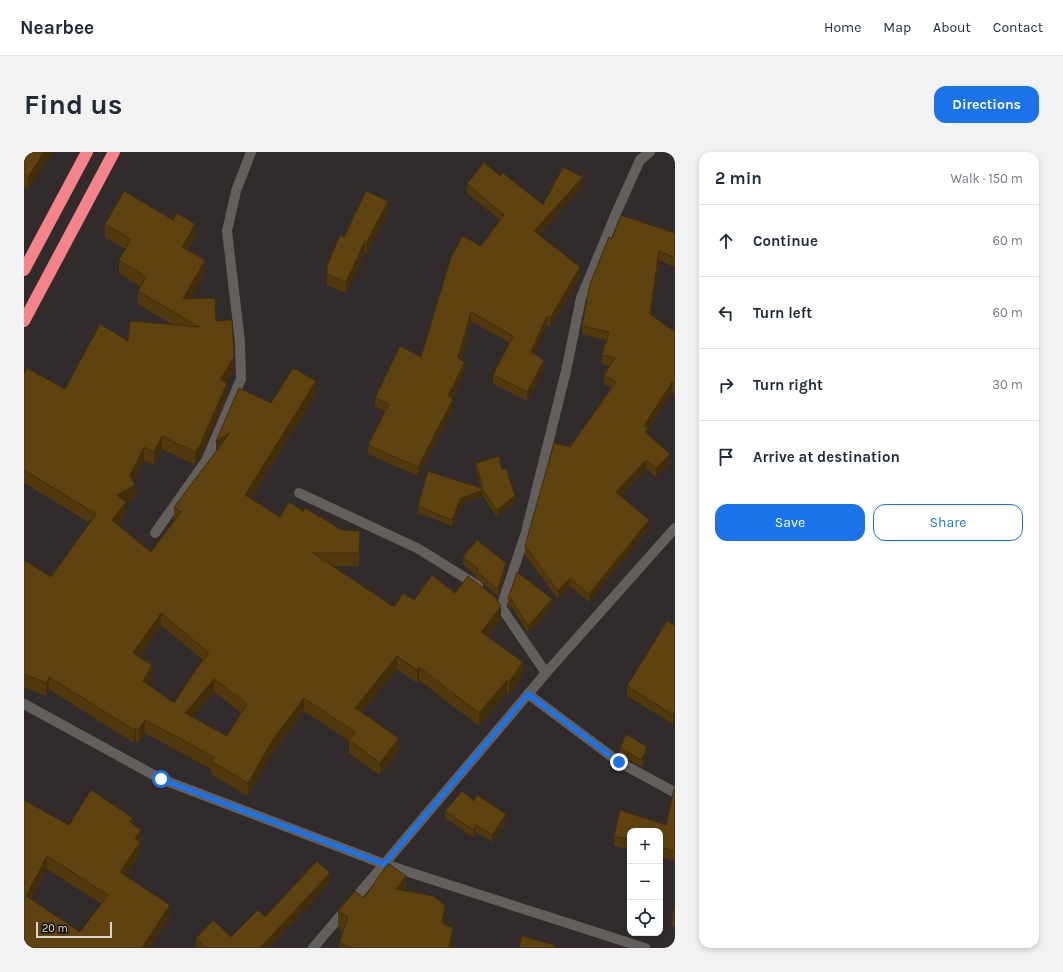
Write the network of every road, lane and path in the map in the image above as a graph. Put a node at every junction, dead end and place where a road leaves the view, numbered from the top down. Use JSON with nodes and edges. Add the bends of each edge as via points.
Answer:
{"nodes":[{"id":1,"x":87,"y":152,"type":"edge"},
{"id":2,"x":114,"y":152,"type":"edge"},
{"id":3,"x":251,"y":152,"type":"edge"},
{"id":4,"x":650,"y":152,"type":"edge"},
{"id":5,"x":24,"y":270,"type":"edge"},
{"id":6,"x":24,"y":321,"type":"edge"},
{"id":7,"x":299,"y":493,"type":"dead end"},
{"id":8,"x":675,"y":528,"type":"edge"},
{"id":9,"x":155,"y":533,"type":"dead end"},
{"id":10,"x":501,"y":607,"type":"junction"},
{"id":11,"x":546,"y":673,"type":"junction"},
{"id":12,"x":528,"y":694,"type":"junction"},
{"id":13,"x":24,"y":704,"type":"edge"},
{"id":14,"x":674,"y":792,"type":"edge"},
{"id":15,"x":384,"y":864,"type":"junction"},
{"id":16,"x":313,"y":948,"type":"edge"},
{"id":17,"x":645,"y":948,"type":"edge"}],
"edges":[{"from":1,"to":5,"type":"highway"},
{"from":2,"to":6,"type":"highway"},
{"from":3,"to":9,"type":"street","via":[[236,191],[228,231],[240,342],[241,379],[206,461]]},
{"from":4,"to":10,"type":"street","via":[[640,160],[581,298],[566,372],[526,532]]},
{"from":7,"to":10,"type":"street","via":[[419,549],[488,595]]},
{"from":8,"to":11,"type":"street"},
{"from":10,"to":11,"type":"street"},
{"from":11,"to":12,"type":"street"},
{"from":12,"to":14,"type":"street","via":[[619,762]]},
{"from":12,"to":15,"type":"street"},
{"from":13,"to":15,"type":"street","via":[[161,779]]},
{"from":15,"to":16,"type":"street"},
{"from":15,"to":17,"type":"street"}]}
